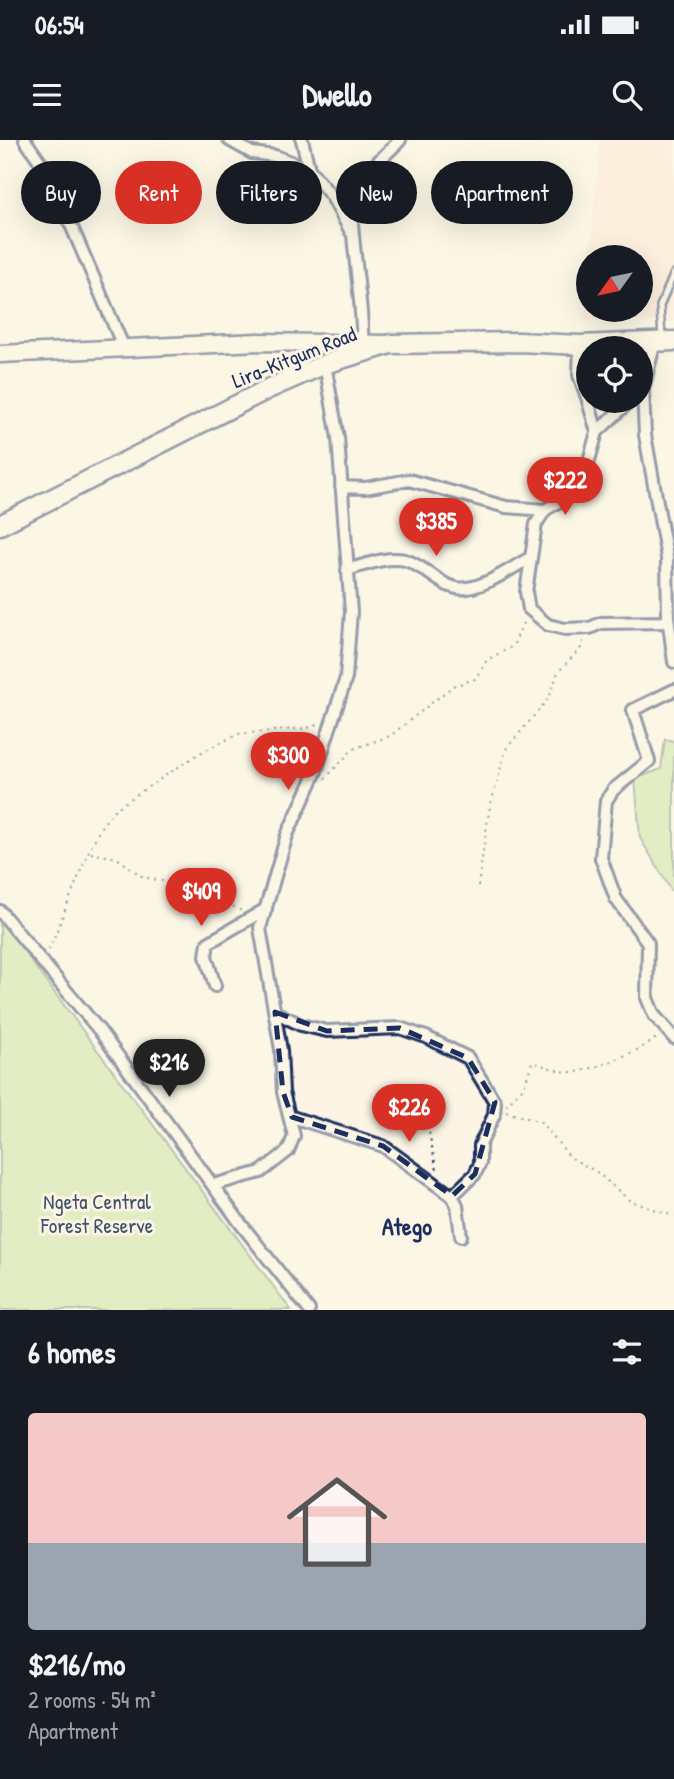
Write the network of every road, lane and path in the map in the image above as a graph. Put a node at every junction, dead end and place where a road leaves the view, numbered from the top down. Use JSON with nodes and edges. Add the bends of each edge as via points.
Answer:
{"nodes":[{"id":1,"x":25,"y":140,"type":"edge"},
{"id":2,"x":229,"y":140,"type":"edge"},
{"id":3,"x":302,"y":140,"type":"edge"},
{"id":4,"x":400,"y":140,"type":"edge"},
{"id":5,"x":288,"y":161,"type":"edge"},
{"id":6,"x":307,"y":161,"type":"edge"},
{"id":7,"x":322,"y":185,"type":"edge"},
{"id":8,"x":355,"y":237,"type":"junction"},
{"id":9,"x":674,"y":272,"type":"edge"},
{"id":10,"x":663,"y":341,"type":"edge"},
{"id":11,"x":362,"y":342,"type":"junction"},
{"id":12,"x":391,"y":344,"type":"junction"},
{"id":13,"x":576,"y":345,"type":"edge"},
{"id":14,"x":123,"y":346,"type":"junction"},
{"id":15,"x":0,"y":354,"type":"edge"},
{"id":16,"x":325,"y":365,"type":"junction"},
{"id":17,"x":653,"y":365,"type":"edge"},
{"id":18,"x":592,"y":413,"type":"edge"},
{"id":19,"x":618,"y":413,"type":"edge"},
{"id":20,"x":644,"y":413,"type":"edge"},
{"id":21,"x":597,"y":432,"type":"junction"},
{"id":22,"x":341,"y":487,"type":"junction"},
{"id":23,"x":545,"y":510,"type":"junction"},
{"id":24,"x":0,"y":525,"type":"edge"},
{"id":25,"x":530,"y":558,"type":"junction"},
{"id":26,"x":347,"y":570,"type":"junction"},
{"id":27,"x":529,"y":609,"type":"junction"},
{"id":28,"x":669,"y":622,"type":"junction"},
{"id":29,"x":584,"y":628,"type":"junction"},
{"id":30,"x":674,"y":662,"type":"edge"},
{"id":31,"x":674,"y":691,"type":"edge"},
{"id":32,"x":333,"y":719,"type":"junction"},
{"id":33,"x":311,"y":783,"type":"junction"},
{"id":34,"x":88,"y":853,"type":"junction"},
{"id":35,"x":478,"y":886,"type":"dead end"},
{"id":36,"x":266,"y":909,"type":"junction"},
{"id":37,"x":0,"y":911,"type":"edge"},
{"id":38,"x":251,"y":917,"type":"junction"},
{"id":39,"x":43,"y":966,"type":"junction"},
{"id":40,"x":215,"y":986,"type":"dead end"},
{"id":41,"x":275,"y":1013,"type":"junction"},
{"id":42,"x":665,"y":1027,"type":"junction"},
{"id":43,"x":674,"y":1038,"type":"edge"},
{"id":44,"x":495,"y":1109,"type":"junction"},
{"id":45,"x":292,"y":1117,"type":"junction"},
{"id":46,"x":426,"y":1119,"type":"dead end"},
{"id":47,"x":213,"y":1185,"type":"junction"},
{"id":48,"x":440,"y":1189,"type":"junction"},
{"id":49,"x":452,"y":1196,"type":"junction"},
{"id":50,"x":674,"y":1216,"type":"edge"},
{"id":51,"x":461,"y":1236,"type":"dead end"},
{"id":52,"x":309,"y":1310,"type":"edge"}],
"edges":[{"from":1,"to":14,"type":"street","via":[[50,176]]},
{"from":2,"to":5,"type":"street","via":[[252,153]]},
{"from":3,"to":6,"type":"street"},
{"from":4,"to":8,"type":"street","via":[[353,194]]},
{"from":7,"to":8,"type":"street"},
{"from":8,"to":11,"type":"street"},
{"from":9,"to":10,"type":"lane","via":[[660,306]]},
{"from":10,"to":17,"type":"street"},
{"from":11,"to":12,"type":"main road"},
{"from":11,"to":14,"type":"main road"},
{"from":12,"to":13,"type":"main road","name":"Lira-Kitgum Road"},
{"from":12,"to":16,"type":"main road","name":"Lira-Kitgum Road"},
{"from":14,"to":15,"type":"main road"},
{"from":16,"to":22,"type":"street"},
{"from":16,"to":24,"type":"main road","name":"Lira-Kitgum Road","via":[[268,389]]},
{"from":18,"to":21,"type":"street"},
{"from":19,"to":21,"type":"street"},
{"from":20,"to":28,"type":"street","via":[[667,558]]},
{"from":21,"to":23,"type":"street","via":[[583,482],[573,494]]},
{"from":22,"to":23,"type":"street","via":[[408,480],[506,507]]},
{"from":22,"to":26,"type":"street"},
{"from":23,"to":25,"type":"street","via":[[536,524]]},
{"from":25,"to":26,"type":"street","via":[[466,589],[451,588],[421,566],[404,560],[389,559]]},
{"from":25,"to":27,"type":"street"},
{"from":26,"to":32,"type":"street","via":[[351,612],[346,678]]},
{"from":27,"to":29,"type":"street","via":[[552,627]]},
{"from":27,"to":33,"type":"path","via":[[513,646],[487,660],[475,679],[453,686],[390,736],[353,749],[327,778]]},
{"from":28,"to":29,"type":"street","via":[[601,623]]},
{"from":28,"to":30,"type":"street"},
{"from":29,"to":35,"type":"path","via":[[581,648],[564,662],[549,698],[506,749],[489,811]]},
{"from":31,"to":42,"type":"street","via":[[633,710],[649,761],[606,801],[600,841],[610,887],[648,943],[647,998]]},
{"from":32,"to":33,"type":"street"},
{"from":32,"to":34,"type":"path","via":[[308,728],[238,734],[198,754],[115,809]]},
{"from":33,"to":36,"type":"street","via":[[287,835]]},
{"from":34,"to":38,"type":"path","via":[[117,858],[143,877],[197,888]]},
{"from":34,"to":39,"type":"path"},
{"from":36,"to":38,"type":"street"},
{"from":36,"to":41,"type":"street","via":[[260,928]]},
{"from":37,"to":39,"type":"street"},
{"from":38,"to":40,"type":"street","via":[[208,943],[206,956]]},
{"from":39,"to":47,"type":"street","via":[[99,1030]]},
{"from":41,"to":44,"type":"street","via":[[327,1031],[400,1028],[454,1049],[482,1076]]},
{"from":41,"to":45,"type":"street","via":[[283,1092]]},
{"from":42,"to":43,"type":"street"},
{"from":42,"to":44,"type":"path","via":[[657,1039],[636,1053],[576,1072],[532,1062],[524,1087],[508,1104]]},
{"from":44,"to":49,"type":"street","via":[[480,1145],[475,1174]]},
{"from":44,"to":50,"type":"path","via":[[541,1122],[570,1157],[598,1173],[629,1201]]},
{"from":45,"to":47,"type":"street","via":[[294,1136],[278,1160],[246,1178]]},
{"from":45,"to":48,"type":"street","via":[[383,1146]]},
{"from":46,"to":48,"type":"path"},
{"from":47,"to":52,"type":"street"},
{"from":48,"to":49,"type":"street"},
{"from":49,"to":51,"type":"street"}]}
